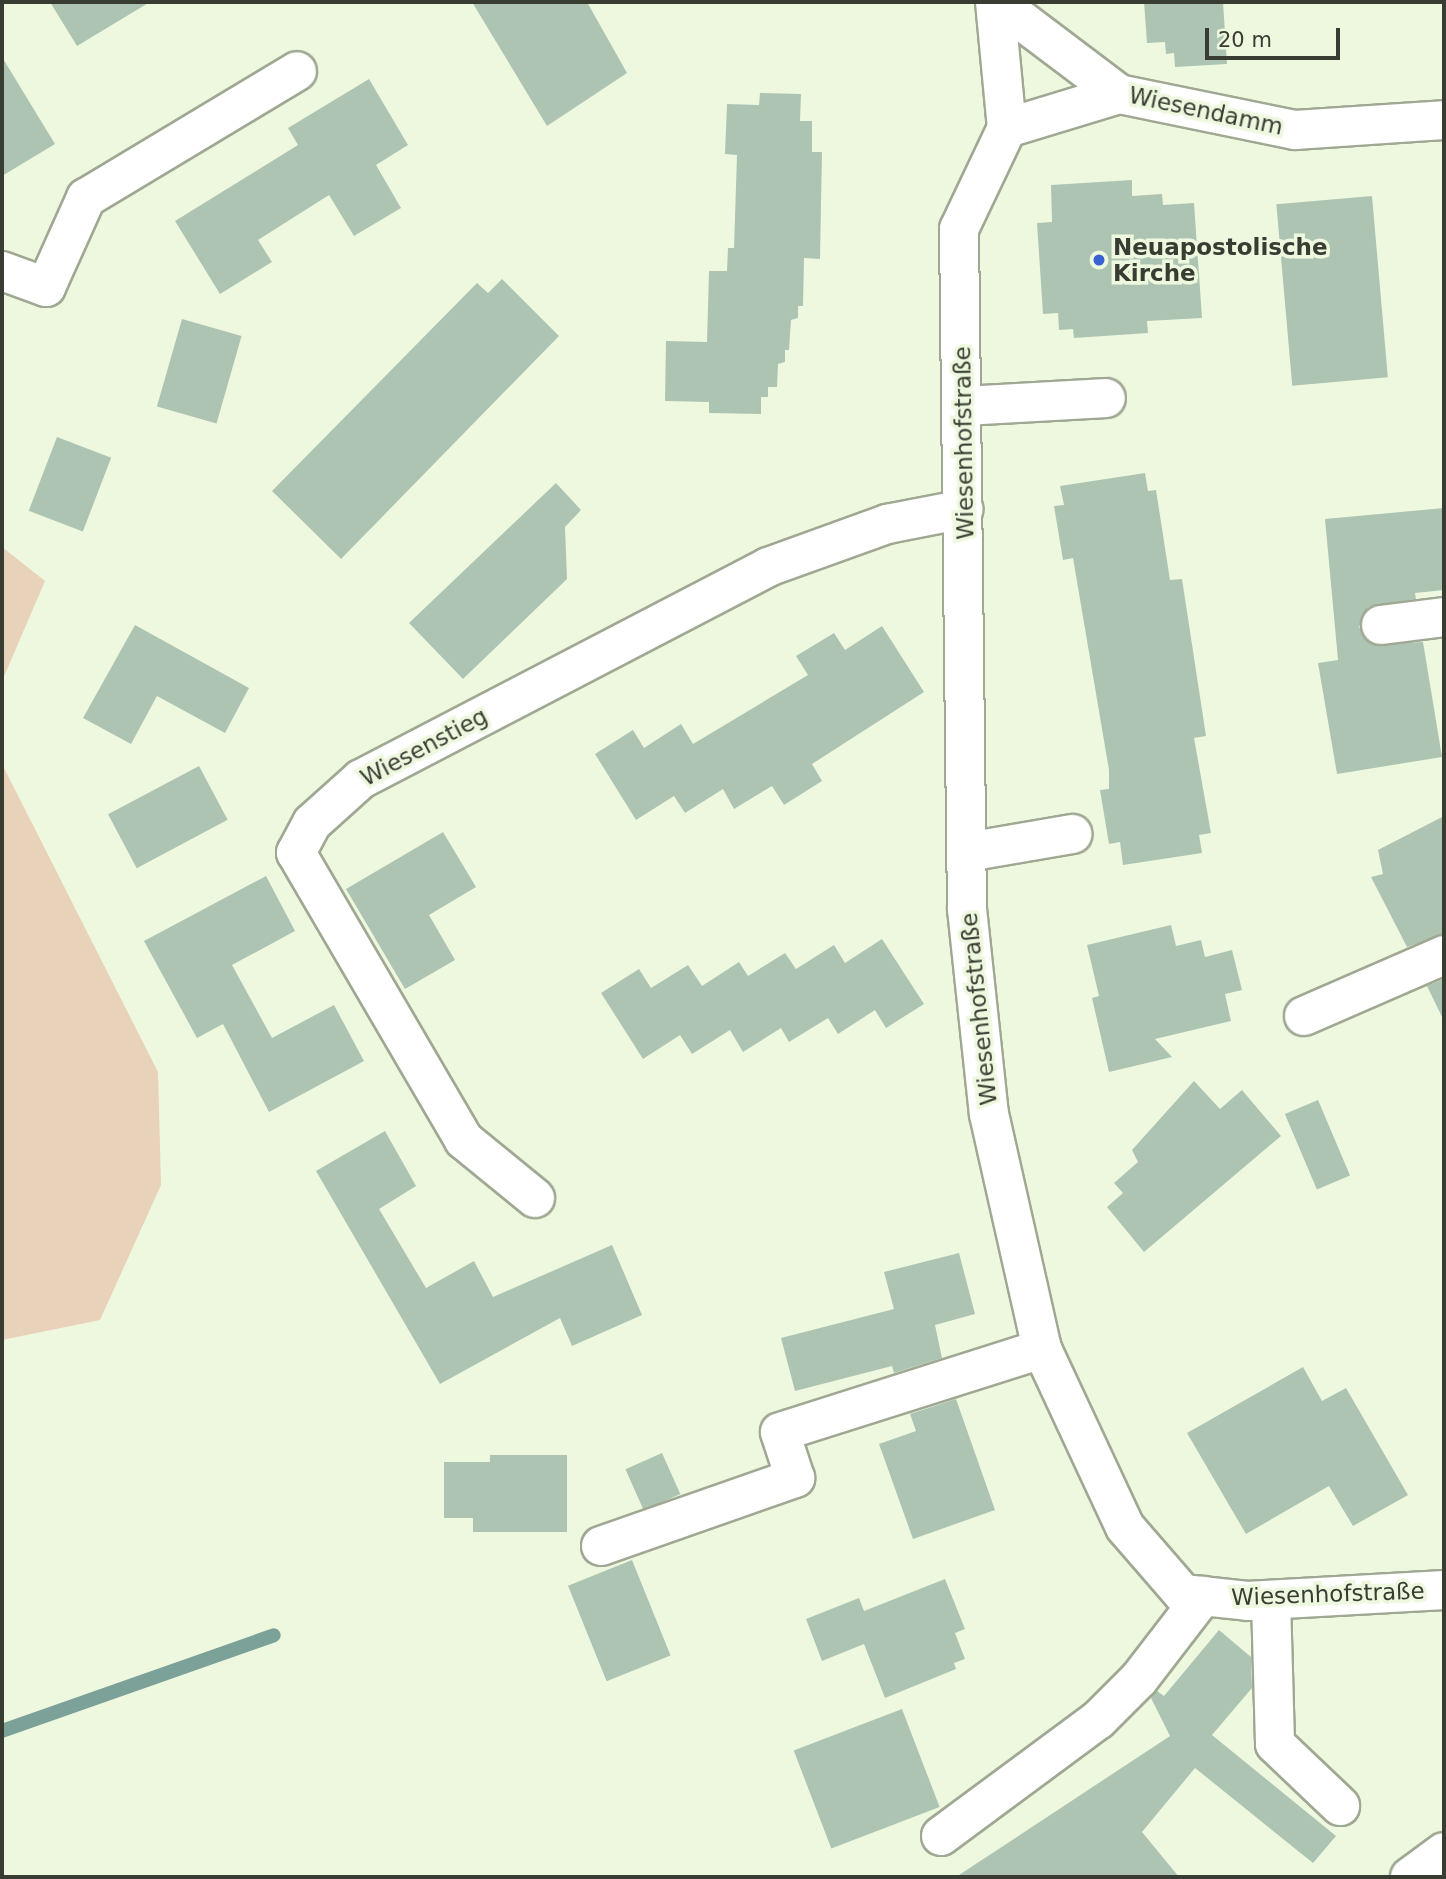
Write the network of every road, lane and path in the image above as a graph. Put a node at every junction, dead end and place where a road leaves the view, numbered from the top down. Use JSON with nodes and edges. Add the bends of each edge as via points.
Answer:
{"nodes":[{"id":1,"x":996,"y":2,"type":"edge"},
{"id":2,"x":297,"y":71,"type":"dead end"},
{"id":3,"x":1119,"y":94,"type":"junction"},
{"id":4,"x":1444,"y":120,"type":"edge"},
{"id":5,"x":1007,"y":128,"type":"junction"},
{"id":6,"x":2,"y":271,"type":"edge"},
{"id":7,"x":1106,"y":398,"type":"dead end"},
{"id":8,"x":965,"y":407,"type":"junction"},
{"id":9,"x":964,"y":509,"type":"junction"},
{"id":10,"x":1444,"y":617,"type":"edge"},
{"id":11,"x":1381,"y":625,"type":"dead end"},
{"id":12,"x":1072,"y":834,"type":"dead end"},
{"id":13,"x":967,"y":852,"type":"junction"},
{"id":14,"x":1444,"y":955,"type":"edge"},
{"id":15,"x":1304,"y":1016,"type":"dead end"},
{"id":16,"x":535,"y":1198,"type":"dead end"},
{"id":17,"x":1042,"y":1349,"type":"junction"},
{"id":18,"x":601,"y":1546,"type":"dead end"},
{"id":19,"x":1444,"y":1590,"type":"edge"},
{"id":20,"x":1203,"y":1596,"type":"junction"},
{"id":21,"x":1271,"y":1600,"type":"junction"},
{"id":22,"x":1340,"y":1806,"type":"dead end"},
{"id":23,"x":941,"y":1836,"type":"dead end"},
{"id":24,"x":1444,"y":1852,"type":"edge"},
{"id":25,"x":1410,"y":1877,"type":"edge"}],
"edges":[{"from":1,"to":3,"type":"street","name":"Wiesendamm"},
{"from":1,"to":5,"type":"street"},
{"from":2,"to":6,"type":"street","via":[[86,198],[46,287]]},
{"from":3,"to":4,"type":"street","name":"Wiesendamm","via":[[1295,130]]},
{"from":3,"to":5,"type":"street"},
{"from":5,"to":8,"type":"street","name":"Wiesenhofstraße","via":[[959,229]]},
{"from":7,"to":8,"type":"street"},
{"from":8,"to":9,"type":"street","name":"Wiesenhofstraße"},
{"from":9,"to":13,"type":"street","name":"Wiesenhofstraße"},
{"from":9,"to":16,"type":"street","name":"Wiesenstieg","via":[[887,524],[768,567],[360,779],[312,823],[296,853],[464,1140]]},
{"from":10,"to":11,"type":"street"},
{"from":12,"to":13,"type":"street"},
{"from":13,"to":17,"type":"street","name":"Wiesenhofstraße","via":[[967,909],[989,1114]]},
{"from":14,"to":15,"type":"street"},
{"from":17,"to":18,"type":"street","via":[[780,1433],[794,1478]]},
{"from":17,"to":20,"type":"street","name":"Wiesenhofstraße","via":[[1125,1527],[1183,1594]]},
{"from":19,"to":21,"type":"street","name":"Wiesenhofstraße"},
{"from":20,"to":21,"type":"street","name":"Wiesenhofstraße"},
{"from":20,"to":23,"type":"street","via":[[1139,1679],[1098,1720]]},
{"from":21,"to":22,"type":"street","via":[[1275,1744]]},
{"from":24,"to":25,"type":"street"}]}
